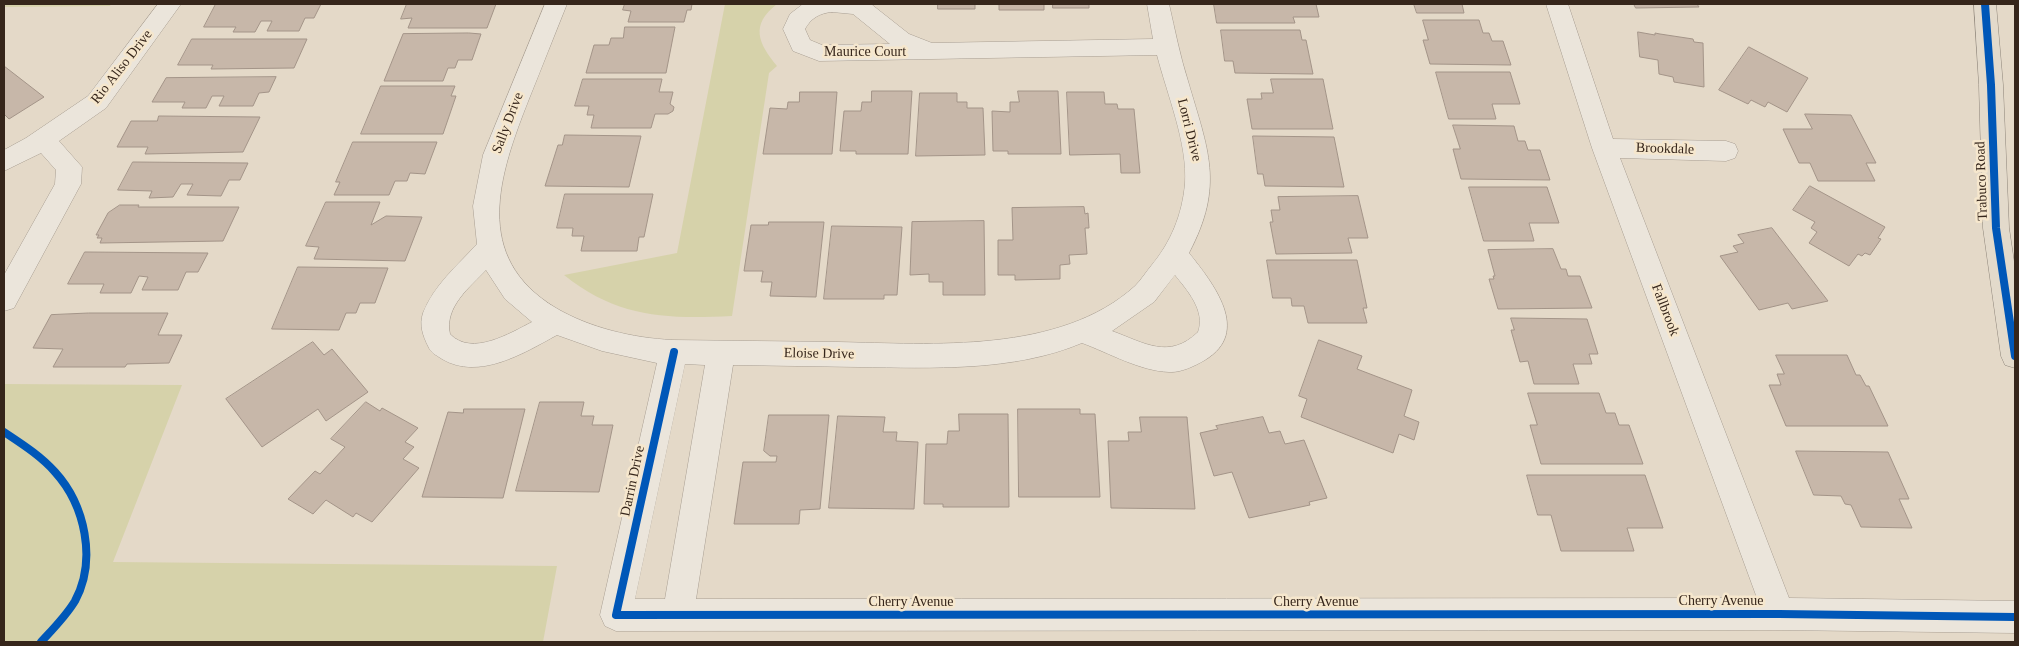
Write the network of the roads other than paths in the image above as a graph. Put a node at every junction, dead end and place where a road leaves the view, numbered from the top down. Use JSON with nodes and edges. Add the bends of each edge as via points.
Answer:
{"nodes":[{"id":1,"x":170,"y":4,"type":"edge"},
{"id":2,"x":556,"y":4,"type":"edge"},
{"id":3,"x":1158,"y":4,"type":"edge"},
{"id":4,"x":1557,"y":4,"type":"edge"},
{"id":5,"x":1985,"y":4,"type":"edge"},
{"id":6,"x":1166,"y":47,"type":"junction"},
{"id":7,"x":930,"y":51,"type":"junction"},
{"id":8,"x":43,"y":140,"type":"junction"},
{"id":9,"x":1604,"y":148,"type":"junction"},
{"id":10,"x":1726,"y":151,"type":"dead end"},
{"id":11,"x":4,"y":161,"type":"edge"},
{"id":12,"x":490,"y":248,"type":"junction"},
{"id":13,"x":1175,"y":255,"type":"junction"},
{"id":14,"x":516,"y":292,"type":"joint"},
{"id":15,"x":4,"y":300,"type":"edge"},
{"id":16,"x":1134,"y":302,"type":"joint"},
{"id":17,"x":557,"y":322,"type":"junction"},
{"id":18,"x":1083,"y":332,"type":"junction"},
{"id":19,"x":674,"y":352,"type":"junction"},
{"id":20,"x":721,"y":352,"type":"junction"},
{"id":21,"x":2015,"y":356,"type":"edge"},
{"id":22,"x":1779,"y":614,"type":"junction"},
{"id":23,"x":616,"y":615,"type":"joint"},
{"id":24,"x":678,"y":615,"type":"junction"},
{"id":25,"x":2015,"y":617,"type":"edge"}],
"edges":[{"from":1,"to":8,"type":"street","name":"Rio Aliso Drive","via":[[97,102]]},
{"from":2,"to":12,"type":"street","name":"Sally Drive","via":[[495,152],[486,197]]},
{"from":3,"to":6,"type":"street","name":"Lorri Drive"},
{"from":4,"to":9,"type":"street","name":"Fallbrook"},
{"from":5,"to":21,"type":"main road","name":"Trabuco Road","via":[[1996,228]]},
{"from":6,"to":7,"type":"street","name":"Maurice Court"},
{"from":6,"to":13,"type":"street","name":"Lorri Drive","via":[[1197,156],[1199,174],[1191,220]]},
{"from":7,"to":7,"type":"street","name":"Maurice Court","via":[[901,40],[862,8],[854,6],[824,4],[812,8],[796,21],[794,29],[801,45],[819,53]]},
{"from":8,"to":11,"type":"street","name":"Rio Aliso Drive"},
{"from":8,"to":15,"type":"street","via":[[69,167],[68,184]]},
{"from":9,"to":10,"type":"street","name":"Brookdale"},
{"from":9,"to":22,"type":"street","name":"Fallbrook"},
{"from":12,"to":14,"type":"street","name":"Sally Drive","via":[[500,273]]},
{"from":12,"to":17,"type":"street","via":[[444,299],[436,314],[435,328],[440,342],[459,354],[472,356],[497,350]]},
{"from":13,"to":16,"type":"street","name":"Lorri Drive"},
{"from":13,"to":18,"type":"street","via":[[1212,307],[1215,320],[1212,334],[1203,346],[1191,354],[1168,360]]},
{"from":14,"to":17,"type":"street","name":"Eloise Drive","via":[[536,310]]},
{"from":16,"to":18,"type":"street","name":"Eloise Drive"},
{"from":17,"to":19,"type":"street","name":"Eloise Drive","via":[[619,344]]},
{"from":18,"to":20,"type":"street","name":"Eloise Drive","via":[[1014,349],[944,355]]},
{"from":19,"to":20,"type":"street","name":"Eloise Drive"},
{"from":19,"to":23,"type":"street","name":"Darrin Drive"},
{"from":20,"to":24,"type":"street"},
{"from":22,"to":24,"type":"street","name":"Cherry Avenue"},
{"from":22,"to":25,"type":"street","name":"Cherry Avenue"},
{"from":23,"to":24,"type":"street","name":"Cherry Avenue"}]}
